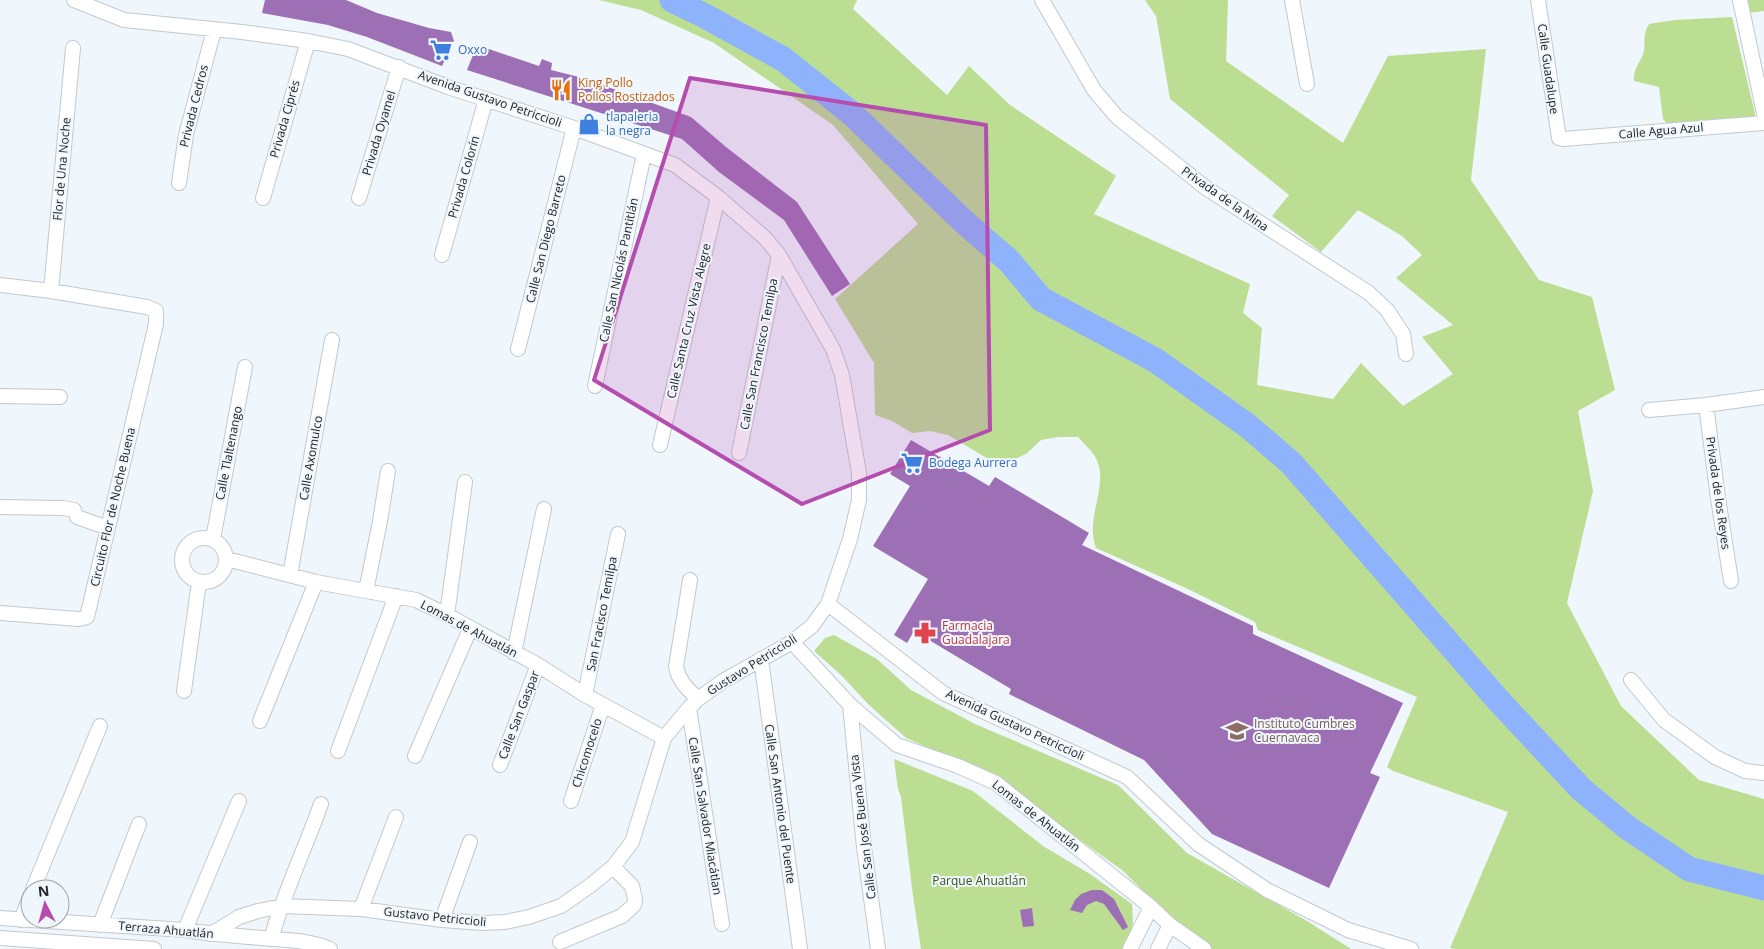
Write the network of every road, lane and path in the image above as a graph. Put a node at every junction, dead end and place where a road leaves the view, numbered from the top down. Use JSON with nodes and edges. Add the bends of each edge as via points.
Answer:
{"nodes":[{"id":1,"x":74,"y":0,"type":"edge"},
{"id":2,"x":1042,"y":0,"type":"edge"},
{"id":3,"x":1292,"y":0,"type":"edge"},
{"id":4,"x":1538,"y":0,"type":"edge"},
{"id":5,"x":1740,"y":0,"type":"edge"},
{"id":6,"x":214,"y":30,"type":"junction"},
{"id":7,"x":308,"y":41,"type":"junction"},
{"id":8,"x":74,"y":48,"type":"dead end"},
{"id":9,"x":399,"y":68,"type":"junction"},
{"id":10,"x":1307,"y":84,"type":"dead end"},
{"id":11,"x":486,"y":99,"type":"junction"},
{"id":12,"x":1764,"y":113,"type":"edge"},
{"id":13,"x":1764,"y":123,"type":"edge"},
{"id":14,"x":574,"y":128,"type":"junction"},
{"id":15,"x":1559,"y":138,"type":"joint"},
{"id":16,"x":644,"y":154,"type":"junction"},
{"id":17,"x":179,"y":183,"type":"dead end"},
{"id":18,"x":718,"y":196,"type":"junction"},
{"id":19,"x":264,"y":198,"type":"dead end"},
{"id":20,"x":359,"y":198,"type":"dead end"},
{"id":21,"x":442,"y":255,"type":"dead end"},
{"id":22,"x":779,"y":256,"type":"junction"},
{"id":23,"x":0,"y":285,"type":"edge"},
{"id":24,"x":51,"y":291,"type":"junction"},
{"id":25,"x":332,"y":340,"type":"dead end"},
{"id":26,"x":518,"y":349,"type":"dead end"},
{"id":27,"x":1406,"y":354,"type":"dead end"},
{"id":28,"x":245,"y":368,"type":"dead end"},
{"id":29,"x":595,"y":386,"type":"dead end"},
{"id":30,"x":0,"y":396,"type":"edge"},
{"id":31,"x":60,"y":397,"type":"dead end"},
{"id":32,"x":1764,"y":397,"type":"edge"},
{"id":33,"x":1706,"y":405,"type":"junction"},
{"id":34,"x":1649,"y":410,"type":"dead end"},
{"id":35,"x":660,"y":445,"type":"dead end"},
{"id":36,"x":739,"y":453,"type":"dead end"},
{"id":37,"x":388,"y":471,"type":"dead end"},
{"id":38,"x":465,"y":482,"type":"dead end"},
{"id":39,"x":0,"y":508,"type":"edge"},
{"id":40,"x":544,"y":508,"type":"dead end"},
{"id":41,"x":109,"y":524,"type":"junction"},
{"id":42,"x":618,"y":534,"type":"dead end"},
{"id":43,"x":213,"y":538,"type":"junction"},
{"id":44,"x":227,"y":559,"type":"junction"},
{"id":45,"x":290,"y":575,"type":"junction"},
{"id":46,"x":690,"y":580,"type":"dead end"},
{"id":47,"x":1731,"y":581,"type":"dead end"},
{"id":48,"x":199,"y":582,"type":"junction"},
{"id":49,"x":316,"y":582,"type":"junction"},
{"id":50,"x":366,"y":591,"type":"junction"},
{"id":51,"x":396,"y":596,"type":"junction"},
{"id":52,"x":828,"y":604,"type":"junction"},
{"id":53,"x":0,"y":613,"type":"edge"},
{"id":54,"x":447,"y":615,"type":"junction"},
{"id":55,"x":470,"y":629,"type":"junction"},
{"id":56,"x":792,"y":642,"type":"junction"},
{"id":57,"x":514,"y":653,"type":"junction"},
{"id":58,"x":761,"y":659,"type":"junction"},
{"id":59,"x":538,"y":665,"type":"junction"},
{"id":60,"x":1631,"y":680,"type":"dead end"},
{"id":61,"x":184,"y":691,"type":"dead end"},
{"id":62,"x":585,"y":695,"type":"junction"},
{"id":63,"x":693,"y":704,"type":"junction"},
{"id":64,"x":603,"y":705,"type":"junction"},
{"id":65,"x":850,"y":706,"type":"junction"},
{"id":66,"x":260,"y":721,"type":"dead end"},
{"id":67,"x":100,"y":726,"type":"dead end"},
{"id":68,"x":664,"y":738,"type":"junction"},
{"id":69,"x":338,"y":751,"type":"dead end"},
{"id":70,"x":415,"y":756,"type":"dead end"},
{"id":71,"x":500,"y":765,"type":"dead end"},
{"id":72,"x":1764,"y":773,"type":"edge"},
{"id":73,"x":239,"y":801,"type":"dead end"},
{"id":74,"x":571,"y":801,"type":"dead end"},
{"id":75,"x":321,"y":804,"type":"dead end"},
{"id":76,"x":396,"y":817,"type":"dead end"},
{"id":77,"x":139,"y":824,"type":"dead end"},
{"id":78,"x":470,"y":842,"type":"dead end"},
{"id":79,"x":613,"y":867,"type":"junction"},
{"id":80,"x":37,"y":879,"type":"edge"},
{"id":81,"x":282,"y":906,"type":"junction"},
{"id":82,"x":1151,"y":907,"type":"junction"},
{"id":83,"x":361,"y":909,"type":"junction"},
{"id":84,"x":0,"y":918,"type":"edge"},
{"id":85,"x":20,"y":920,"type":"edge"},
{"id":86,"x":442,"y":920,"type":"junction"},
{"id":87,"x":70,"y":923,"type":"edge"},
{"id":88,"x":722,"y":924,"type":"dead end"},
{"id":89,"x":100,"y":925,"type":"junction"},
{"id":90,"x":1170,"y":925,"type":"junction"},
{"id":91,"x":185,"y":930,"type":"junction"},
{"id":92,"x":211,"y":934,"type":"junction"},
{"id":93,"x":0,"y":938,"type":"edge"},
{"id":94,"x":271,"y":938,"type":"junction"},
{"id":95,"x":560,"y":942,"type":"dead end"},
{"id":96,"x":296,"y":945,"type":"edge"},
{"id":97,"x":79,"y":946,"type":"edge"},
{"id":98,"x":154,"y":949,"type":"edge"},
{"id":99,"x":330,"y":949,"type":"edge"},
{"id":100,"x":800,"y":949,"type":"edge"},
{"id":101,"x":878,"y":949,"type":"edge"},
{"id":102,"x":1130,"y":949,"type":"edge"},
{"id":103,"x":1158,"y":949,"type":"edge"},
{"id":104,"x":1204,"y":949,"type":"edge"},
{"id":105,"x":1411,"y":949,"type":"edge"}],
"edges":[{"from":1,"to":6,"type":"street","name":"Avenida Gustavo Petriccioli","via":[[124,20]]},
{"from":2,"to":27,"type":"street","name":"Privada de la Mina","via":[[1094,90],[1116,117],[1206,188],[1369,293],[1387,310],[1403,334]]},
{"from":3,"to":10,"type":"street"},
{"from":4,"to":15,"type":"street","name":"Calle Guadalupe"},
{"from":5,"to":12,"type":"street"},
{"from":6,"to":7,"type":"street","name":"Avenida Gustavo Petriccioli"},
{"from":6,"to":17,"type":"street","name":"Privada Cedros","via":[[186,134]]},
{"from":7,"to":9,"type":"street","name":"Avenida Gustavo Petriccioli","via":[[348,49]]},
{"from":7,"to":19,"type":"street","name":"Privada Ciprés"},
{"from":8,"to":24,"type":"street","name":"Flor de Una Noche"},
{"from":9,"to":11,"type":"street","name":"Avenida Gustavo Petriccioli"},
{"from":9,"to":20,"type":"street","name":"Privada Oyamel"},
{"from":11,"to":14,"type":"street","name":"Avenida Gustavo Petriccioli"},
{"from":11,"to":21,"type":"street","name":"Privada Colorín"},
{"from":13,"to":15,"type":"street","name":"Calle Agua Azul"},
{"from":14,"to":16,"type":"street","name":"Avenida Gustavo Petriccioli"},
{"from":14,"to":26,"type":"street","name":"Calle San Diego Barreto"},
{"from":16,"to":18,"type":"street","name":"Avenida Gustavo Petriccioli","via":[[674,165]]},
{"from":16,"to":29,"type":"street","name":"Calle San Nicolás Pantitlán"},
{"from":18,"to":22,"type":"street","name":"Avenida Gustavo Petriccioli","via":[[765,238]]},
{"from":18,"to":35,"type":"street","name":"Calle Santa Cruz Vista Alegre"},
{"from":22,"to":36,"type":"street","name":"Calle San Francisco Temilpa"},
{"from":22,"to":52,"type":"street","name":"Avenida Gustavo Petriccioli","via":[[833,348],[842,374],[859,473],[859,500],[850,539]]},
{"from":23,"to":24,"type":"street"},
{"from":24,"to":41,"type":"street","name":"Circuito Flor de Noche Buena","via":[[156,311],[156,324]]},
{"from":25,"to":45,"type":"street","name":"Calle Axomulco"},
{"from":28,"to":43,"type":"street","name":"Calle Tlaltenango"},
{"from":30,"to":31,"type":"street"},
{"from":32,"to":33,"type":"street"},
{"from":33,"to":34,"type":"street"},
{"from":33,"to":47,"type":"street","name":"Privada de los Reyes"},
{"from":37,"to":50,"type":"street"},
{"from":38,"to":54,"type":"street"},
{"from":39,"to":41,"type":"street","via":[[60,508]]},
{"from":40,"to":57,"type":"street"},
{"from":41,"to":53,"type":"street","name":"Circuito Flor de Noche Buena","via":[[87,617]]},
{"from":42,"to":62,"type":"street","name":"San Fracisco Temilpa"},
{"from":43,"to":44,"type":"street","via":[[223,547]]},
{"from":43,"to":48,"type":"street","via":[[200,537],[189,542],[182,553],[182,565],[188,576]]},
{"from":44,"to":45,"type":"street","name":"Lomas de Ahuatlán"},
{"from":44,"to":48,"type":"street","via":[[224,572],[213,581]]},
{"from":45,"to":49,"type":"street","name":"Lomas de Ahuatlán"},
{"from":46,"to":63,"type":"street","via":[[676,667]]},
{"from":48,"to":61,"type":"street"},
{"from":49,"to":50,"type":"street","name":"Lomas de Ahuatlán"},
{"from":49,"to":66,"type":"street"},
{"from":50,"to":51,"type":"street","name":"Lomas de Ahuatlán"},
{"from":51,"to":54,"type":"street","name":"Lomas de Ahuatlán","via":[[416,600]]},
{"from":51,"to":69,"type":"street"},
{"from":52,"to":56,"type":"street","name":"Gustavo Petriccioli","via":[[812,626]]},
{"from":52,"to":105,"type":"street","name":"Avenida Gustavo Petriccioli","via":[[943,693],[1128,777],[1198,844],[1267,890],[1348,930]]},
{"from":54,"to":55,"type":"street","name":"Lomas de Ahuatlán"},
{"from":55,"to":57,"type":"street","name":"Lomas de Ahuatlán"},
{"from":55,"to":70,"type":"street"},
{"from":56,"to":58,"type":"street","name":"Gustavo Petriccioli"},
{"from":56,"to":65,"type":"street","name":"Lomas de Ahuatlán"},
{"from":57,"to":59,"type":"street","name":"Lomas de Ahuatlán"},
{"from":58,"to":63,"type":"street","name":"Gustavo Petriccioli","via":[[723,681]]},
{"from":58,"to":100,"type":"street","name":"Calle San Antonio del Puente"},
{"from":59,"to":62,"type":"street","name":"Lomas de Ahuatlán"},
{"from":59,"to":71,"type":"street","name":"Calle San Gaspar"},
{"from":60,"to":72,"type":"street","via":[[1664,720],[1715,757],[1745,771]]},
{"from":62,"to":64,"type":"street","name":"Lomas de Ahuatlán"},
{"from":63,"to":68,"type":"street","name":"Gustavo Petriccioli"},
{"from":63,"to":88,"type":"street","name":"Calle San Salvador Miacátlan"},
{"from":64,"to":68,"type":"street","name":"Lomas de Ahuatlán"},
{"from":64,"to":74,"type":"street","name":"Chicomocelo"},
{"from":65,"to":82,"type":"street","name":"Lomas de Ahuatlán","via":[[897,745],[996,783]]},
{"from":65,"to":101,"type":"street","name":"Calle San José Buena Vista"},
{"from":67,"to":80,"type":"street"},
{"from":68,"to":79,"type":"street","name":"Gustavo Petriccioli","via":[[632,842]]},
{"from":73,"to":91,"type":"street"},
{"from":75,"to":81,"type":"street"},
{"from":76,"to":83,"type":"street"},
{"from":77,"to":89,"type":"street"},
{"from":78,"to":86,"type":"street"},
{"from":79,"to":86,"type":"street","name":"Gustavo Petriccioli","via":[[561,906],[529,917],[483,923]]},
{"from":79,"to":95,"type":"street","via":[[632,886],[634,905],[622,916]]},
{"from":81,"to":83,"type":"street","name":"Gustavo Petriccioli"},
{"from":81,"to":92,"type":"street","name":"Gustavo Petriccioli","via":[[239,917]]},
{"from":81,"to":94,"type":"street"},
{"from":82,"to":90,"type":"street","name":"Lomas de Ahuatlán"},
{"from":82,"to":102,"type":"street"},
{"from":83,"to":86,"type":"street","name":"Gustavo Petriccioli"},
{"from":84,"to":85,"type":"street","name":"Terraza Ahuatlán"},
{"from":87,"to":89,"type":"street","name":"Terraza Ahuatlán"},
{"from":89,"to":91,"type":"street","name":"Terraza Ahuatlán"},
{"from":90,"to":103,"type":"street"},
{"from":90,"to":104,"type":"street","name":"Lomas de Ahuatlán"},
{"from":91,"to":92,"type":"street","name":"Terraza Ahuatlán"},
{"from":92,"to":94,"type":"street","name":"Terraza Ahuatlán"},
{"from":93,"to":97,"type":"street","name":"Terraza Ahuatlán"},
{"from":94,"to":96,"type":"street","name":"Terraza Ahuatlán"},
{"from":96,"to":99,"type":"street","name":"Terraza Ahuatlán","via":[[322,945]]},
{"from":97,"to":98,"type":"street","name":"Terraza Ahuatlán"}]}
